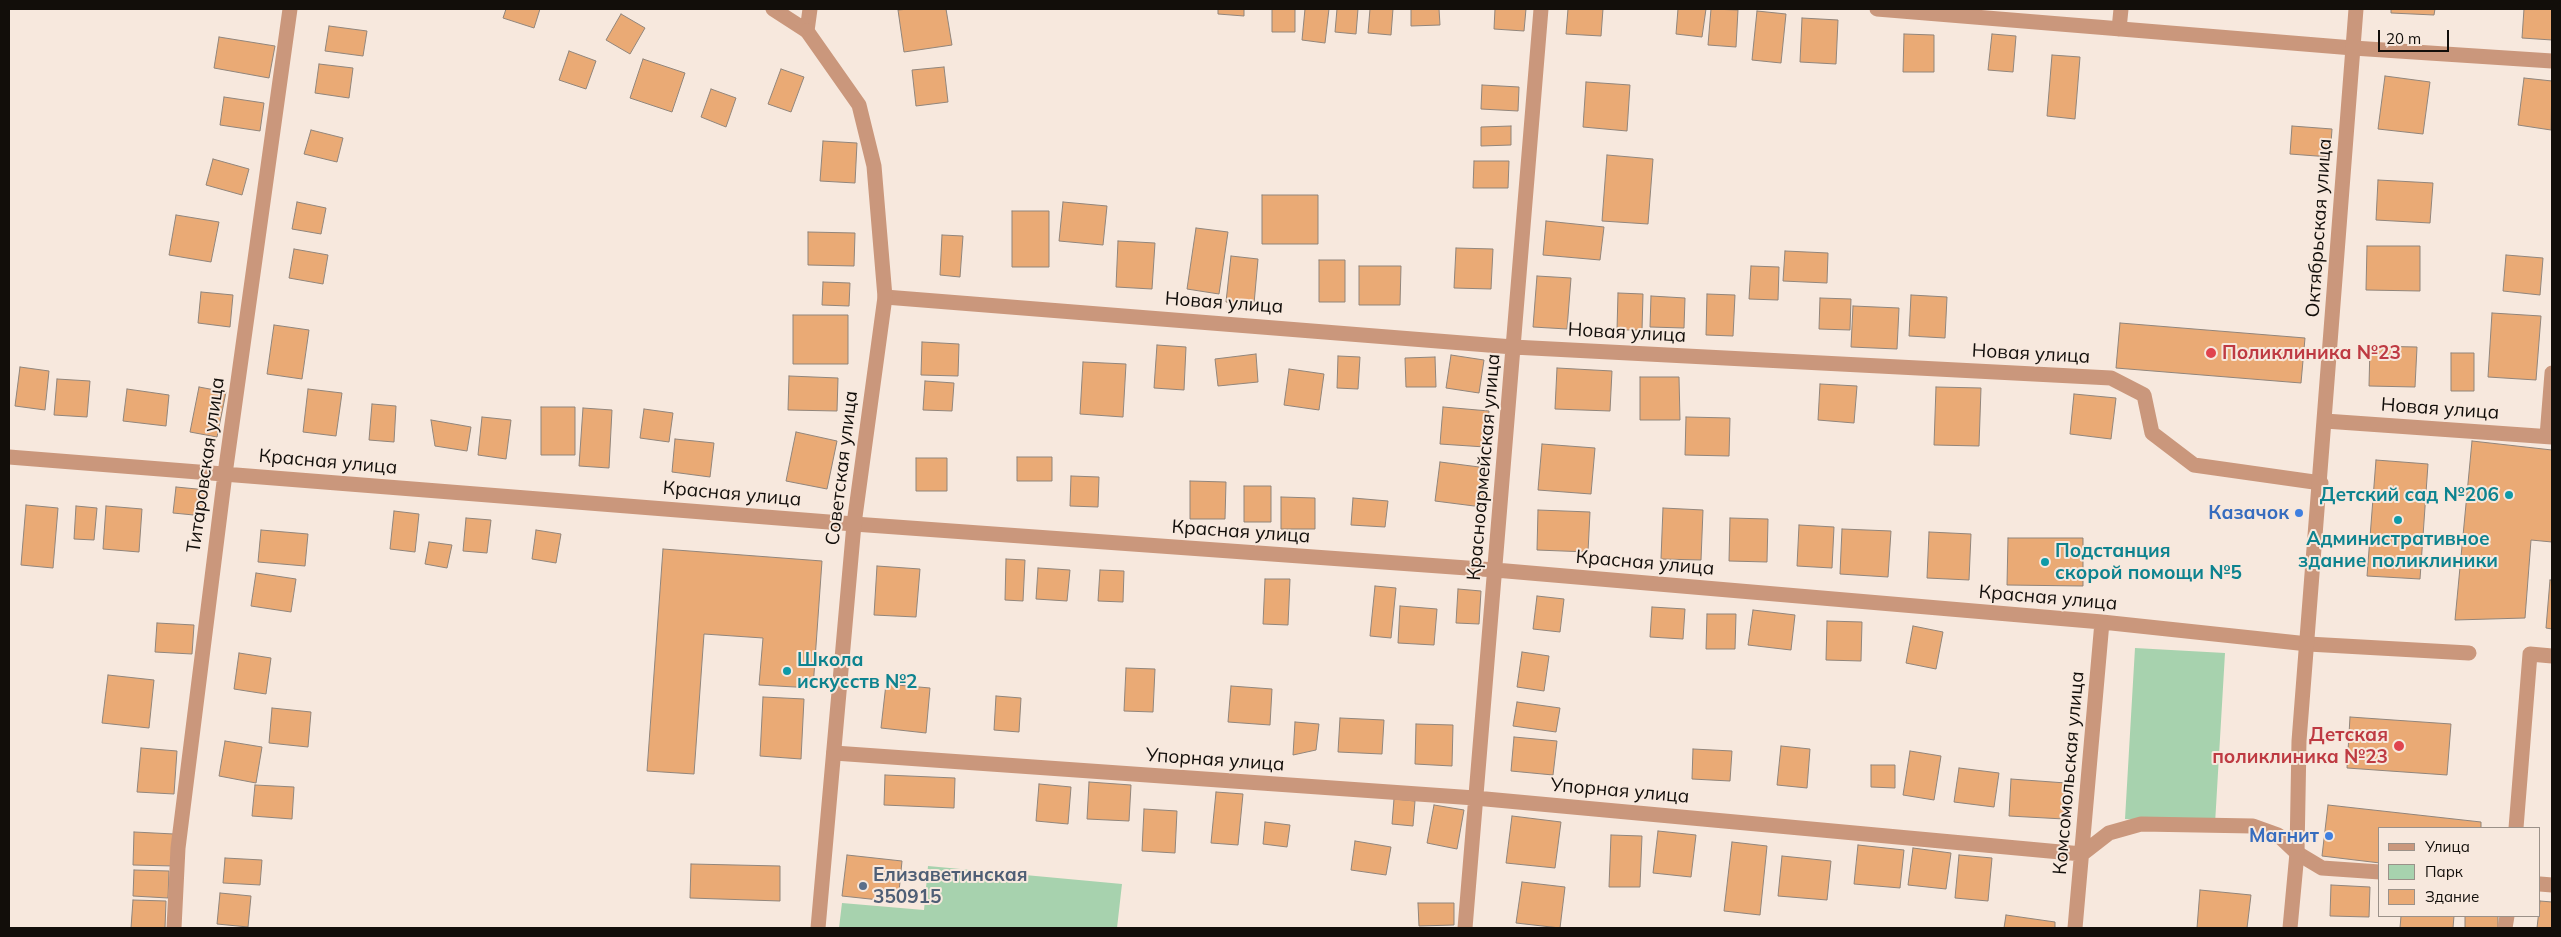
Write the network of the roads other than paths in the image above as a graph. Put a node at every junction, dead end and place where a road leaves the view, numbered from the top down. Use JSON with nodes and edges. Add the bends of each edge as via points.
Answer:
{"nodes":[{"id":1,"x":290,"y":9,"type":"edge"},
{"id":2,"x":773,"y":9,"type":"edge"},
{"id":3,"x":810,"y":9,"type":"edge"},
{"id":4,"x":1541,"y":9,"type":"edge"},
{"id":5,"x":1877,"y":9,"type":"edge"},
{"id":6,"x":2121,"y":9,"type":"edge"},
{"id":7,"x":2356,"y":9,"type":"edge"},
{"id":8,"x":2119,"y":29,"type":"junction"},
{"id":9,"x":807,"y":31,"type":"junction"},
{"id":10,"x":2353,"y":48,"type":"junction"},
{"id":11,"x":2552,"y":61,"type":"edge"},
{"id":12,"x":885,"y":297,"type":"junction"},
{"id":13,"x":1513,"y":347,"type":"junction"},
{"id":14,"x":2552,"y":372,"type":"edge"},
{"id":15,"x":2325,"y":421,"type":"junction"},
{"id":16,"x":2550,"y":437,"type":"edge"},
{"id":17,"x":9,"y":457,"type":"edge"},
{"id":18,"x":225,"y":474,"type":"junction"},
{"id":19,"x":2321,"y":483,"type":"junction"},
{"id":20,"x":854,"y":524,"type":"junction"},
{"id":21,"x":1495,"y":570,"type":"junction"},
{"id":22,"x":2102,"y":622,"type":"junction"},
{"id":23,"x":2308,"y":644,"type":"junction"},
{"id":24,"x":2469,"y":652,"type":"dead end"},
{"id":25,"x":2552,"y":656,"type":"edge"},
{"id":26,"x":834,"y":753,"type":"junction"},
{"id":27,"x":1475,"y":798,"type":"junction"},
{"id":28,"x":2516,"y":827,"type":"edge"},
{"id":29,"x":2297,"y":853,"type":"junction"},
{"id":30,"x":2082,"y":854,"type":"junction"},
{"id":31,"x":2378,"y":872,"type":"edge"},
{"id":32,"x":174,"y":928,"type":"edge"},
{"id":33,"x":818,"y":928,"type":"edge"},
{"id":34,"x":1465,"y":928,"type":"edge"},
{"id":35,"x":2076,"y":928,"type":"edge"},
{"id":36,"x":2290,"y":928,"type":"edge"}],
"edges":[{"from":1,"to":18,"type":"street","name":"Титаровская улица"},
{"from":2,"to":9,"type":"street"},
{"from":3,"to":9,"type":"street"},
{"from":4,"to":13,"type":"street","name":"Красноармейская улица"},
{"from":5,"to":8,"type":"street"},
{"from":6,"to":8,"type":"street"},
{"from":7,"to":10,"type":"street","name":"Октябрьская улица"},
{"from":8,"to":10,"type":"street"},
{"from":9,"to":12,"type":"street","name":"Советская улица","via":[[859,105],[874,166]]},
{"from":10,"to":11,"type":"street"},
{"from":10,"to":15,"type":"street","name":"Октябрьская улица"},
{"from":12,"to":13,"type":"street","name":"Новая улица"},
{"from":12,"to":20,"type":"street","name":"Советская улица"},
{"from":13,"to":19,"type":"street","name":"Новая улица","via":[[2111,378],[2144,394],[2152,433],[2194,465]]},
{"from":13,"to":21,"type":"street","name":"Красноармейская улица"},
{"from":14,"to":16,"type":"street"},
{"from":15,"to":16,"type":"street","name":"Новая улица"},
{"from":15,"to":19,"type":"street","name":"Октябрьская улица"},
{"from":17,"to":18,"type":"street","name":"Красная улица"},
{"from":18,"to":20,"type":"street","name":"Красная улица"},
{"from":18,"to":32,"type":"street","name":"Титаровская улица","via":[[178,848]]},
{"from":19,"to":23,"type":"street","name":"Октябрьская улица"},
{"from":20,"to":21,"type":"street","name":"Красная улица"},
{"from":20,"to":26,"type":"street","name":"Советская улица"},
{"from":21,"to":22,"type":"street","name":"Красная улица"},
{"from":21,"to":27,"type":"street","name":"Красноармейская улица"},
{"from":22,"to":23,"type":"street","name":"Красная улица"},
{"from":22,"to":30,"type":"street","name":"Комсомольская улица"},
{"from":23,"to":24,"type":"street","name":"Красная улица"},
{"from":23,"to":29,"type":"street","name":"Октябрьская улица","via":[[2299,742]]},
{"from":25,"to":28,"type":"street","via":[[2530,654]]},
{"from":26,"to":27,"type":"street","name":"Упорная улица"},
{"from":26,"to":33,"type":"street","name":"Советская улица"},
{"from":27,"to":30,"type":"street","name":"Упорная улица"},
{"from":27,"to":34,"type":"street","name":"Красноармейская улица"},
{"from":29,"to":30,"type":"street","via":[[2278,835],[2253,826],[2141,824],[2109,833]]},
{"from":29,"to":31,"type":"street","via":[[2322,868]]},
{"from":29,"to":36,"type":"street","name":"Октябрьская улица"},
{"from":30,"to":35,"type":"street","name":"Комсомольская улица"}]}
